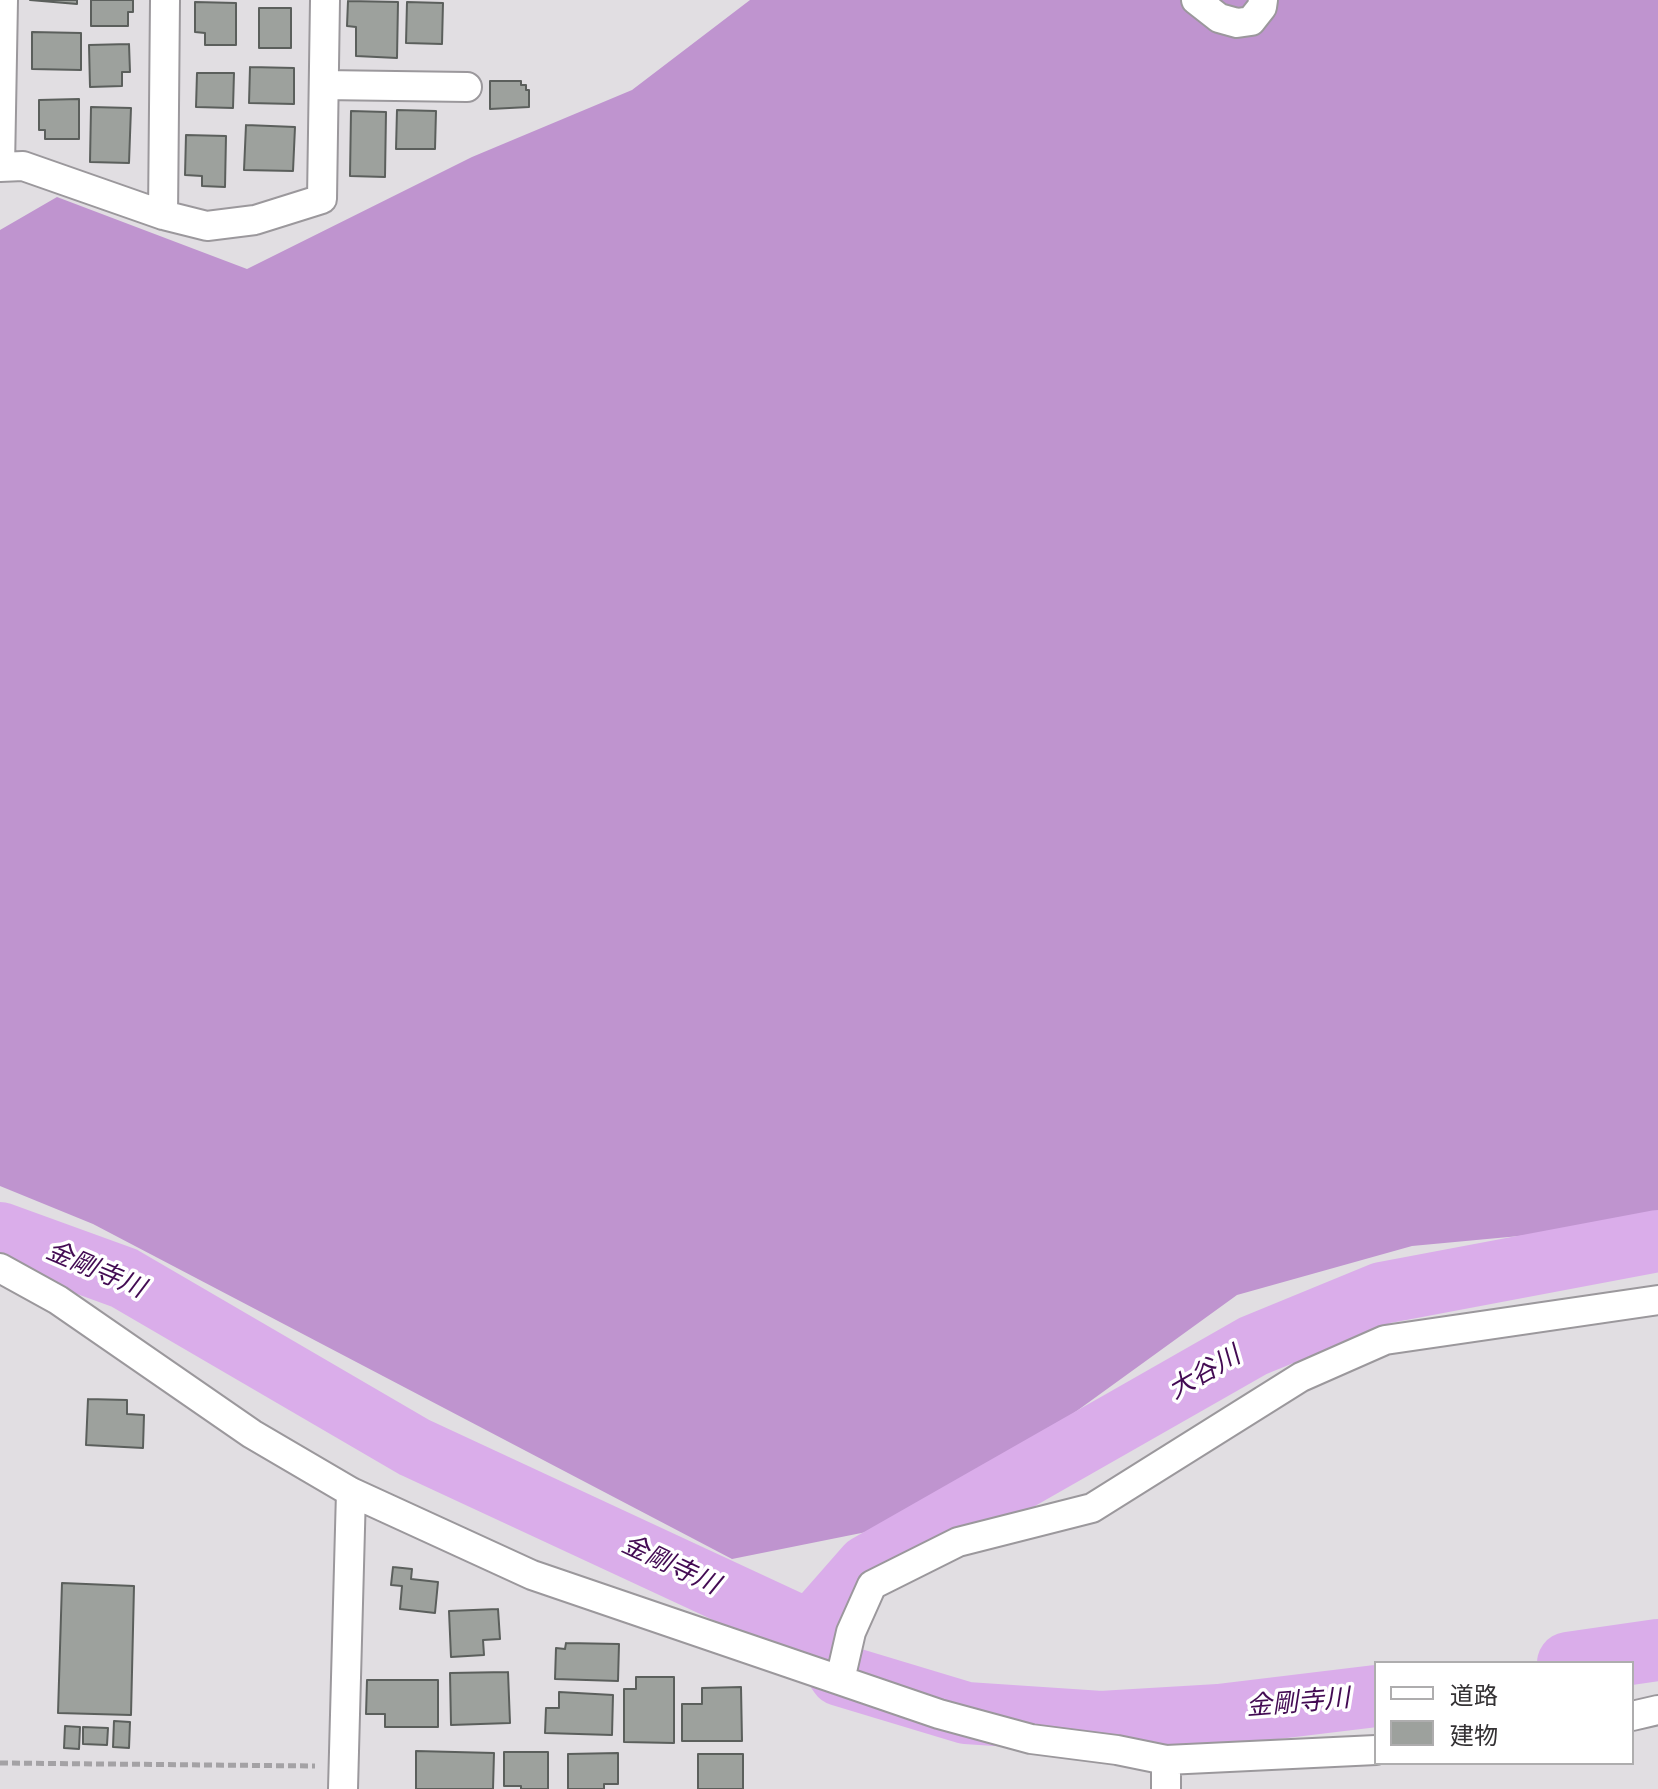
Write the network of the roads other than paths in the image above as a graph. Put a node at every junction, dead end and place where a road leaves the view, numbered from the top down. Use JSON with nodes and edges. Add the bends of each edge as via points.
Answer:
{"nodes":[{"id":1,"x":3,"y":0,"type":"edge"},
{"id":2,"x":165,"y":0,"type":"edge"},
{"id":3,"x":325,"y":0,"type":"edge"},
{"id":4,"x":1196,"y":0,"type":"edge"},
{"id":5,"x":1263,"y":0,"type":"edge"},
{"id":6,"x":324,"y":85,"type":"junction"},
{"id":7,"x":467,"y":87,"type":"dead end"},
{"id":8,"x":0,"y":167,"type":"edge"},
{"id":9,"x":163,"y":215,"type":"junction"},
{"id":10,"x":0,"y":1268,"type":"edge"},
{"id":11,"x":1658,"y":1300,"type":"edge"},
{"id":12,"x":351,"y":1492,"type":"junction"},
{"id":13,"x":840,"y":1680,"type":"junction"},
{"id":14,"x":1658,"y":1710,"type":"edge"},
{"id":15,"x":1634,"y":1716,"type":"edge"},
{"id":16,"x":1374,"y":1750,"type":"edge"},
{"id":17,"x":1166,"y":1760,"type":"junction"},
{"id":18,"x":344,"y":1778,"type":"edge"},
{"id":19,"x":1166,"y":1789,"type":"edge"}],
"edges":[{"from":1,"to":8,"type":"street"},
{"from":2,"to":9,"type":"street"},
{"from":3,"to":6,"type":"street"},
{"from":4,"to":5,"type":"street","via":[[1219,18],[1237,23],[1251,21]]},
{"from":6,"to":7,"type":"street"},
{"from":6,"to":9,"type":"street","via":[[322,199],[255,220],[207,226]]},
{"from":8,"to":9,"type":"street","via":[[23,166]]},
{"from":10,"to":12,"type":"street","via":[[58,1300],[252,1434]]},
{"from":11,"to":13,"type":"street","via":[[1385,1340],[1301,1377],[1092,1508],[958,1542],[872,1585],[851,1632]]},
{"from":12,"to":13,"type":"street","via":[[532,1575]]},
{"from":12,"to":18,"type":"street"},
{"from":13,"to":17,"type":"street","via":[[1031,1739]]},
{"from":14,"to":15,"type":"street"},
{"from":16,"to":17,"type":"street"},
{"from":17,"to":19,"type":"street"}]}
